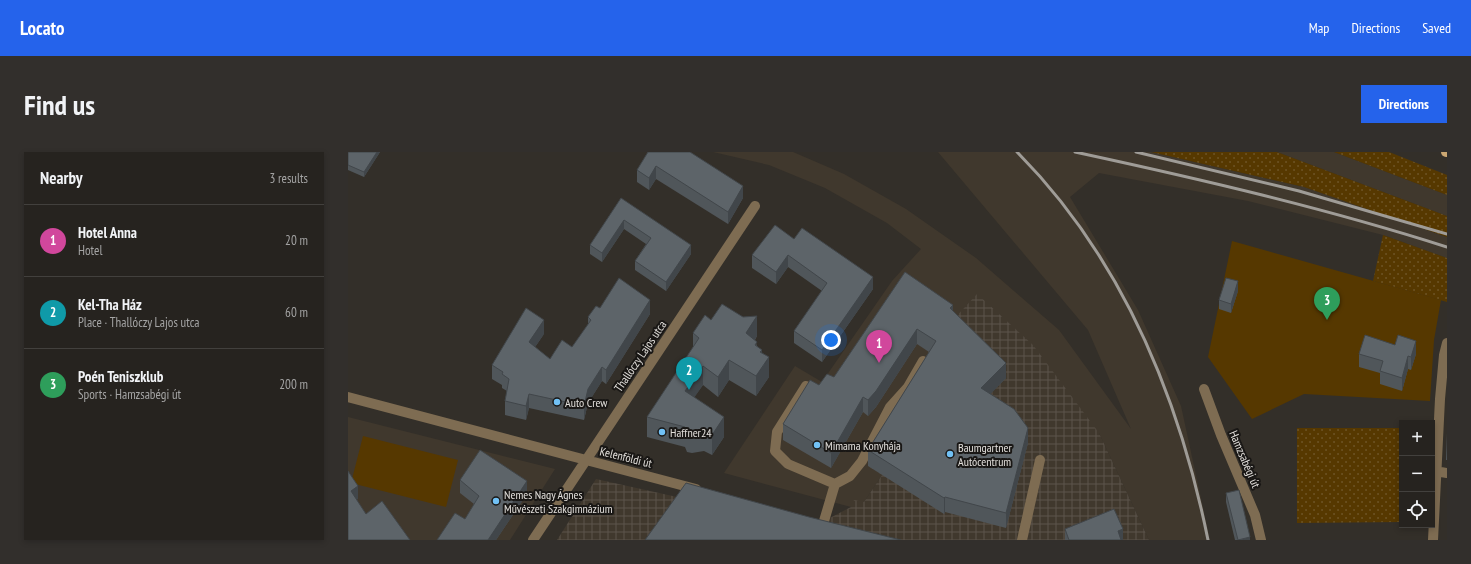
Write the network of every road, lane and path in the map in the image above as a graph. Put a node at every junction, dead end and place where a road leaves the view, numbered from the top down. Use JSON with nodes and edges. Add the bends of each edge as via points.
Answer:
{"nodes":[{"id":1,"x":755,"y":206,"type":"dead end"},
{"id":2,"x":1447,"y":343,"type":"edge"},
{"id":3,"x":923,"y":361,"type":"edge"},
{"id":4,"x":806,"y":386,"type":"edge"},
{"id":5,"x":1204,"y":389,"type":"dead end"},
{"id":6,"x":348,"y":397,"type":"edge"},
{"id":7,"x":1443,"y":399,"type":"edge"},
{"id":8,"x":1040,"y":460,"type":"dead end"},
{"id":9,"x":585,"y":461,"type":"junction"},
{"id":10,"x":1435,"y":471,"type":"joint"},
{"id":11,"x":1447,"y":473,"type":"edge"},
{"id":12,"x":835,"y":484,"type":"junction"},
{"id":13,"x":704,"y":490,"type":"edge"},
{"id":14,"x":1434,"y":492,"type":"edge"},
{"id":15,"x":824,"y":521,"type":"edge"},
{"id":16,"x":533,"y":540,"type":"edge"},
{"id":17,"x":1022,"y":540,"type":"edge"},
{"id":18,"x":1261,"y":540,"type":"edge"},
{"id":19,"x":1433,"y":540,"type":"edge"}],
"edges":[{"from":1,"to":9,"type":"street","name":"Thallóczy Lajos utca"},
{"from":2,"to":7,"type":"street","via":[[1444,355]]},
{"from":3,"to":12,"type":"street","via":[[908,387],[890,407],[862,461],[850,476]]},
{"from":4,"to":12,"type":"street","via":[[777,432],[775,451],[788,464]]},
{"from":5,"to":18,"type":"street","name":"Hamzsabégi út","via":[[1220,435],[1255,515]]},
{"from":6,"to":9,"type":"street","name":"Kelenföldi út"},
{"from":7,"to":10,"type":"street"},
{"from":8,"to":17,"type":"street"},
{"from":9,"to":13,"type":"street","name":"Kelenföldi út"},
{"from":9,"to":16,"type":"street","name":"Thallóczy Lajos utca"},
{"from":10,"to":11,"type":"street"},
{"from":12,"to":15,"type":"street"},
{"from":14,"to":19,"type":"street"}]}
